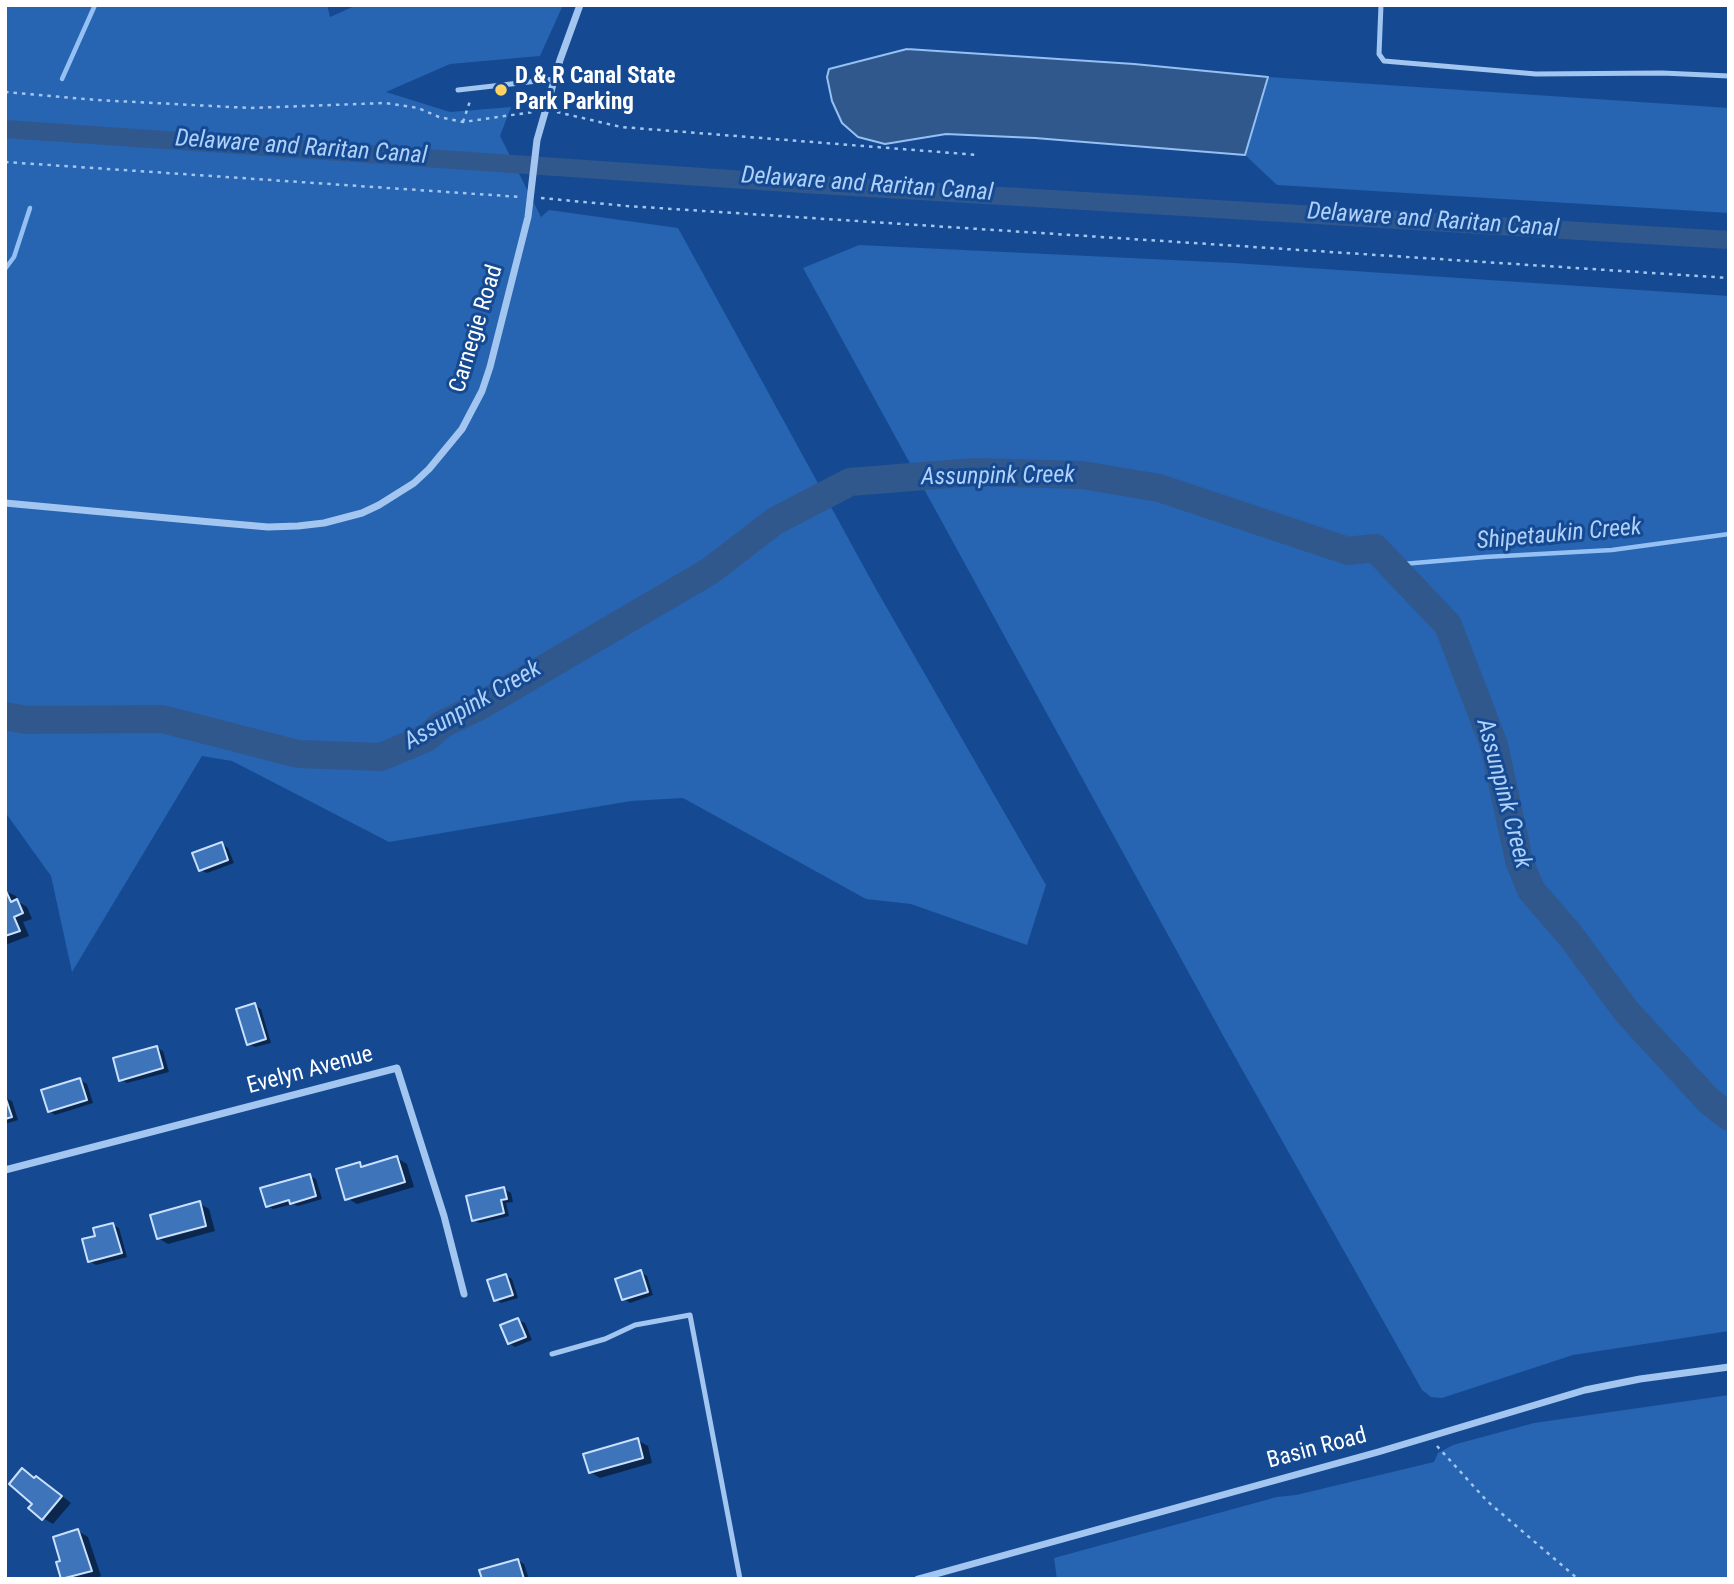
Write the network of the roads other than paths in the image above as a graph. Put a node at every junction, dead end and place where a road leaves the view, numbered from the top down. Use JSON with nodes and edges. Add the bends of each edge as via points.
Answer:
{"nodes":[{"id":1,"x":580,"y":5,"type":"edge"},
{"id":2,"x":1381,"y":5,"type":"edge"},
{"id":3,"x":1729,"y":76,"type":"edge"},
{"id":4,"x":555,"y":79,"type":"junction"},
{"id":5,"x":458,"y":90,"type":"dead end"},
{"id":6,"x":5,"y":503,"type":"edge"},
{"id":7,"x":5,"y":1170,"type":"edge"},
{"id":8,"x":464,"y":1294,"type":"dead end"},
{"id":9,"x":552,"y":1354,"type":"dead end"},
{"id":10,"x":1729,"y":1367,"type":"edge"},
{"id":11,"x":740,"y":1579,"type":"edge"},
{"id":12,"x":918,"y":1579,"type":"edge"}],
"edges":[{"from":1,"to":4,"type":"street","name":"Carnegie Road"},
{"from":2,"to":3,"type":"lane","via":[[1379,54],[1384,61],[1536,74]]},
{"from":4,"to":5,"type":"lane"},
{"from":4,"to":6,"type":"street","name":"Carnegie Road","via":[[537,140],[528,217],[482,391],[454,441],[414,483],[362,513],[324,523],[268,527]]},
{"from":7,"to":8,"type":"street","name":"Evelyn Avenue","via":[[397,1068]]},
{"from":9,"to":11,"type":"lane","via":[[635,1325],[690,1315]]},
{"from":10,"to":12,"type":"street","name":"Basin Road","via":[[1585,1390]]}]}
